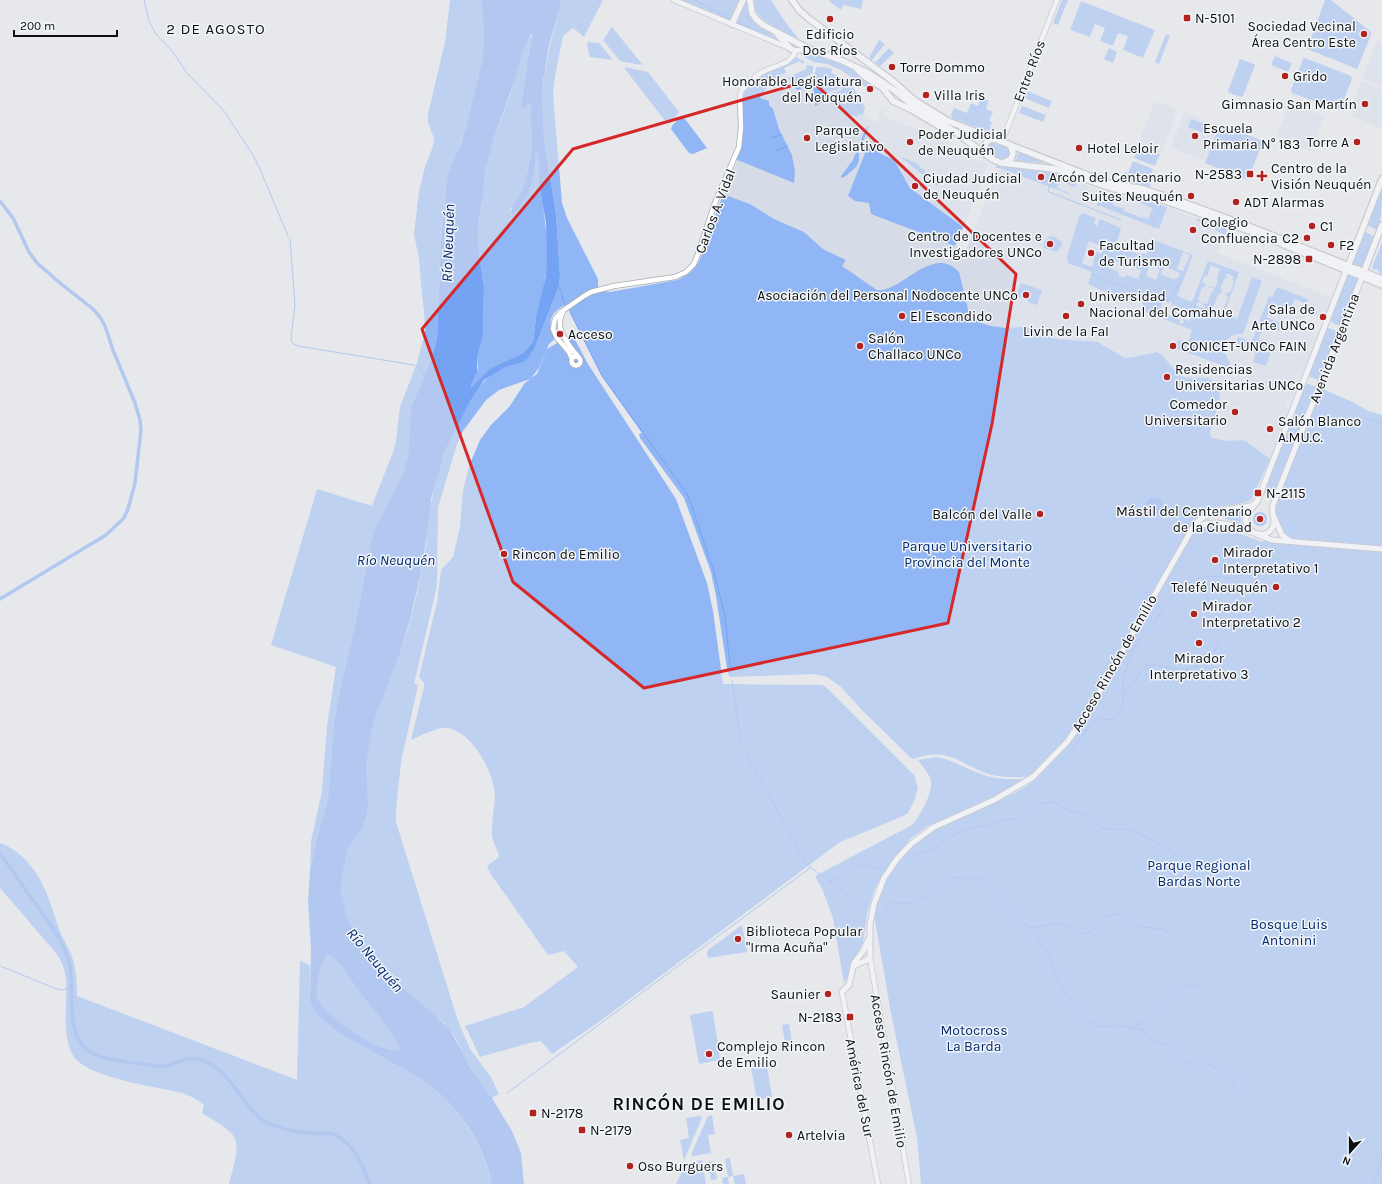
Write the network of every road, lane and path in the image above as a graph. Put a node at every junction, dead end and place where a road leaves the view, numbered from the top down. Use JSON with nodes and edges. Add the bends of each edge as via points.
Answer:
{"nodes":[{"id":1,"x":674,"y":0,"type":"edge"},
{"id":2,"x":743,"y":0,"type":"edge"},
{"id":3,"x":750,"y":0,"type":"edge"},
{"id":4,"x":792,"y":0,"type":"edge"},
{"id":5,"x":1057,"y":0,"type":"edge"},
{"id":6,"x":732,"y":24,"type":"junction"},
{"id":7,"x":773,"y":30,"type":"junction"},
{"id":8,"x":841,"y":43,"type":"junction"},
{"id":9,"x":794,"y":50,"type":"junction"},
{"id":10,"x":814,"y":51,"type":"junction"},
{"id":11,"x":832,"y":57,"type":"junction"},
{"id":12,"x":856,"y":67,"type":"junction"},
{"id":13,"x":964,"y":139,"type":"junction"},
{"id":14,"x":995,"y":139,"type":"junction"},
{"id":15,"x":1002,"y":142,"type":"junction"},
{"id":16,"x":1008,"y":144,"type":"junction"},
{"id":17,"x":987,"y":156,"type":"junction"},
{"id":18,"x":1004,"y":163,"type":"junction"},
{"id":19,"x":1382,"y":179,"type":"edge"},
{"id":20,"x":1382,"y":226,"type":"edge"},
{"id":21,"x":1347,"y":268,"type":"junction"},
{"id":22,"x":1363,"y":274,"type":"junction"},
{"id":23,"x":1382,"y":279,"type":"edge"},
{"id":24,"x":1382,"y":285,"type":"edge"},
{"id":25,"x":567,"y":308,"type":"junction"},
{"id":26,"x":579,"y":358,"type":"junction"},
{"id":27,"x":572,"y":359,"type":"junction"},
{"id":28,"x":1258,"y":500,"type":"junction"},
{"id":29,"x":1248,"y":506,"type":"junction"},
{"id":30,"x":1254,"y":506,"type":"junction"},
{"id":31,"x":1213,"y":512,"type":"junction"},
{"id":32,"x":1274,"y":517,"type":"junction"},
{"id":33,"x":1214,"y":518,"type":"dead end"},
{"id":34,"x":1255,"y":533,"type":"junction"},
{"id":35,"x":1186,"y":537,"type":"junction"},
{"id":36,"x":1293,"y":542,"type":"junction"},
{"id":37,"x":1382,"y":549,"type":"edge"},
{"id":38,"x":869,"y":937,"type":"junction"},
{"id":39,"x":870,"y":958,"type":"junction"},
{"id":40,"x":853,"y":967,"type":"junction"},
{"id":41,"x":842,"y":992,"type":"joint"},
{"id":42,"x":878,"y":1184,"type":"edge"},
{"id":43,"x":909,"y":1184,"type":"edge"}],
"edges":[{"from":1,"to":6,"type":"street"},
{"from":2,"to":6,"type":"main road"},
{"from":3,"to":7,"type":"main road","via":[[754,16]]},
{"from":4,"to":8,"type":"main road","via":[[802,13]]},
{"from":5,"to":15,"type":"street","name":"Entre Ríos"},
{"from":6,"to":9,"type":"street"},
{"from":7,"to":9,"type":"main road"},
{"from":7,"to":10,"type":"main road"},
{"from":8,"to":11,"type":"main road","via":[[840,54]]},
{"from":8,"to":14,"type":"main road","via":[[933,112],[948,121]]},
{"from":9,"to":10,"type":"street"},
{"from":9,"to":25,"type":"street","name":"Carlos A. Vidal","via":[[793,56],[786,62],[756,76],[741,91],[738,150],[691,268],[673,277],[593,292]]},
{"from":10,"to":11,"type":"main road"},
{"from":11,"to":12,"type":"main road"},
{"from":12,"to":13,"type":"main road","via":[[890,87]]},
{"from":12,"to":13,"type":"main road","via":[[864,76],[883,88],[893,101]]},
{"from":13,"to":17,"type":"main road"},
{"from":14,"to":15,"type":"main road"},
{"from":14,"to":17,"type":"main road","via":[[985,146],[984,152]]},
{"from":15,"to":16,"type":"main road"},
{"from":16,"to":18,"type":"main road","via":[[1013,149],[1012,156]]},
{"from":16,"to":21,"type":"main road","via":[[1108,183],[1168,196],[1256,229]]},
{"from":17,"to":18,"type":"main road"},
{"from":18,"to":21,"type":"main road","via":[[1056,169],[1107,187],[1157,198]]},
{"from":19,"to":21,"type":"main road","name":"Avenida Argentina"},
{"from":20,"to":22,"type":"main road","name":"Avenida Argentina"},
{"from":21,"to":22,"type":"main road"},
{"from":21,"to":28,"type":"main road","name":"Avenida Argentina"},
{"from":22,"to":23,"type":"main road"},
{"from":22,"to":24,"type":"main road"},
{"from":22,"to":32,"type":"main road","name":"Avenida Argentina","via":[[1274,503]]},
{"from":25,"to":26,"type":"street","via":[[560,318],[560,328]]},
{"from":25,"to":27,"type":"street","name":"Carlos A. Vidal","via":[[556,317],[553,329]]},
{"from":26,"to":27,"type":"street"},
{"from":26,"to":27,"type":"street","via":[[580,364],[576,366],[572,364]]},
{"from":28,"to":29,"type":"main road"},
{"from":28,"to":30,"type":"main road","name":"Avenida Argentina"},
{"from":29,"to":30,"type":"main road"},
{"from":29,"to":31,"type":"main road"},
{"from":30,"to":34,"type":"main road","name":"Avenida Argentina","via":[[1248,512],[1246,520],[1248,528]]},
{"from":31,"to":33,"type":"main road"},
{"from":31,"to":35,"type":"main road","name":"Acceso Rincón de Emilio","via":[[1203,516]]},
{"from":32,"to":34,"type":"main road","via":[[1270,530],[1263,534]]},
{"from":32,"to":36,"type":"main road","via":[[1284,537]]},
{"from":34,"to":35,"type":"main road","name":"Acceso Rincón de Emilio","via":[[1233,525],[1205,524],[1195,528]]},
{"from":34,"to":36,"type":"main road","name":"Acceso Rincón de Emilio","via":[[1268,539]]},
{"from":35,"to":38,"type":"main road","name":"Acceso Rincón de Emilio","via":[[1090,708],[1068,741],[1037,774],[994,800],[934,827],[906,849],[888,872],[878,891],[870,917]]},
{"from":36,"to":37,"type":"main road","name":"Acceso Rincón de Emilio"},
{"from":38,"to":39,"type":"main road","name":"Acceso Rincón de Emilio"},
{"from":38,"to":40,"type":"main road","name":"Acceso Rincón de Emilio"},
{"from":39,"to":40,"type":"main road"},
{"from":39,"to":43,"type":"street","name":"Acceso Rincón de Emilio"},
{"from":40,"to":41,"type":"main road","name":"Acceso Rincón de Emilio","via":[[849,985]]},
{"from":41,"to":42,"type":"street","name":"América del Sur"}]}
